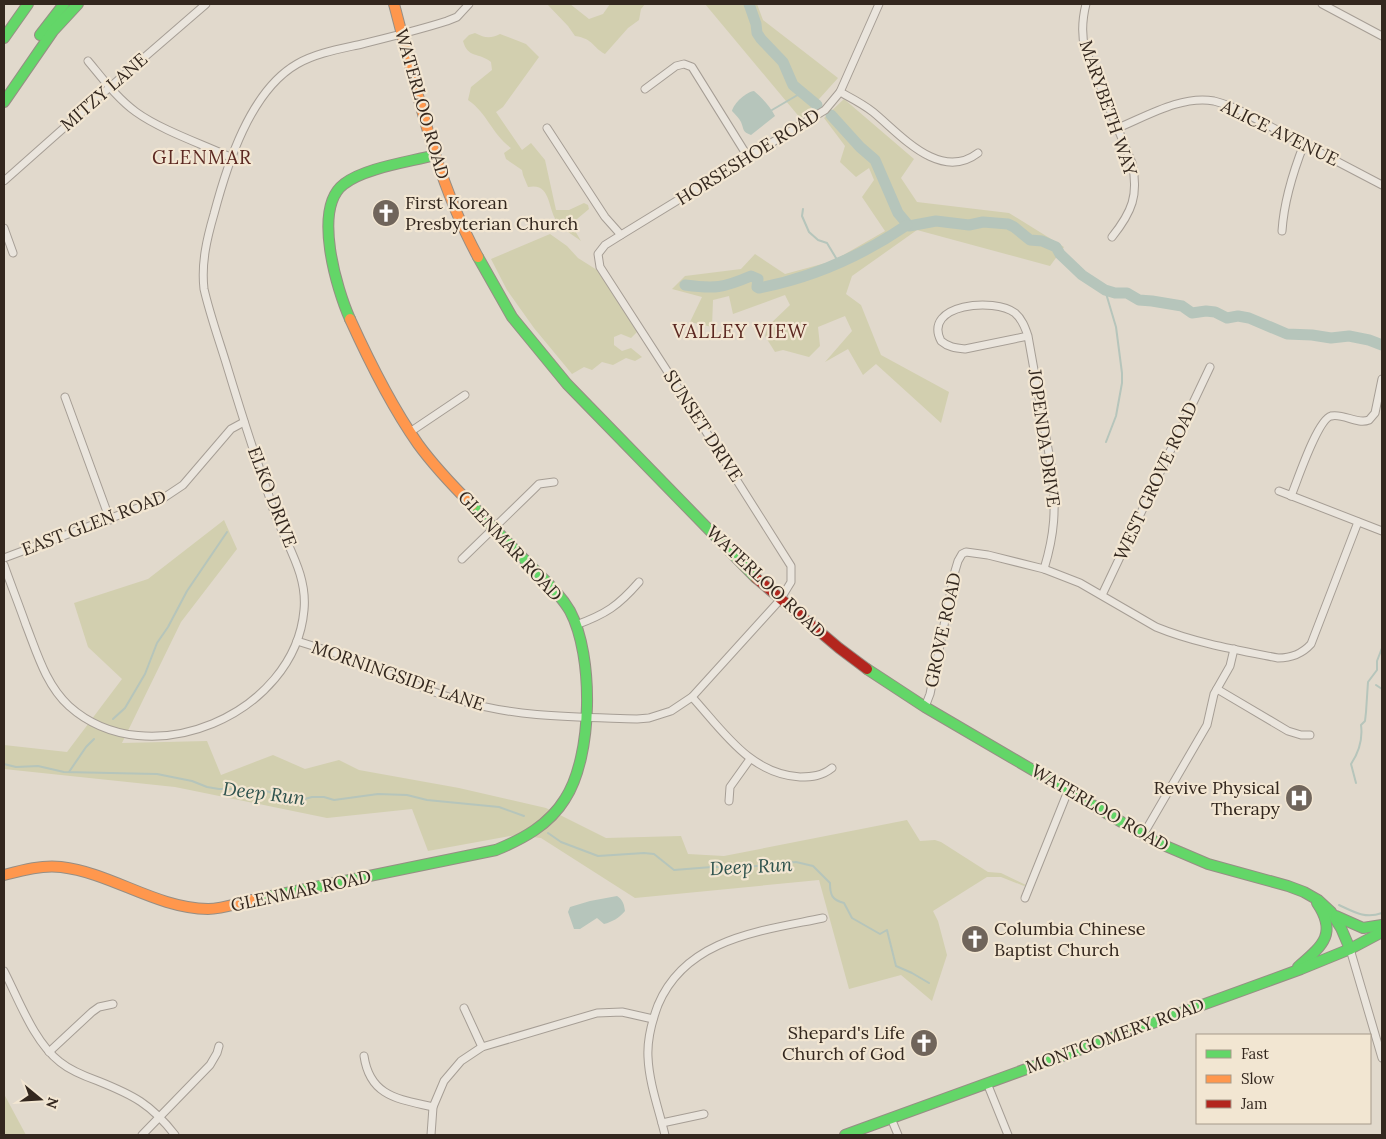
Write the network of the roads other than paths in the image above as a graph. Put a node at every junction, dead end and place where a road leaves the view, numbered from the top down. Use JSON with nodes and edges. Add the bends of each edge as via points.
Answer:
{"nodes":[{"id":1,"x":28,"y":4,"type":"edge"},
{"id":2,"x":64,"y":4,"type":"edge"},
{"id":3,"x":78,"y":4,"type":"edge"},
{"id":4,"x":206,"y":4,"type":"edge"},
{"id":5,"x":394,"y":4,"type":"edge"},
{"id":6,"x":469,"y":4,"type":"edge"},
{"id":7,"x":879,"y":4,"type":"edge"},
{"id":8,"x":1086,"y":4,"type":"edge"},
{"id":9,"x":1322,"y":4,"type":"edge"},
{"id":10,"x":402,"y":34,"type":"junction"},
{"id":11,"x":1382,"y":36,"type":"edge"},
{"id":12,"x":4,"y":38,"type":"edge"},
{"id":13,"x":88,"y":61,"type":"dead end"},
{"id":14,"x":110,"y":87,"type":"junction"},
{"id":15,"x":4,"y":89,"type":"edge"},
{"id":16,"x":645,"y":89,"type":"dead end"},
{"id":17,"x":840,"y":92,"type":"junction"},
{"id":18,"x":4,"y":102,"type":"edge"},
{"id":19,"x":547,"y":128,"type":"dead end"},
{"id":20,"x":1118,"y":128,"type":"junction"},
{"id":21,"x":1304,"y":144,"type":"junction"},
{"id":22,"x":978,"y":153,"type":"dead end"},
{"id":23,"x":230,"y":156,"type":"junction"},
{"id":24,"x":435,"y":156,"type":"junction"},
{"id":25,"x":748,"y":157,"type":"junction"},
{"id":26,"x":4,"y":181,"type":"edge"},
{"id":27,"x":1382,"y":185,"type":"edge"},
{"id":28,"x":4,"y":228,"type":"edge"},
{"id":29,"x":1282,"y":231,"type":"dead end"},
{"id":30,"x":620,"y":235,"type":"junction"},
{"id":31,"x":1112,"y":237,"type":"dead end"},
{"id":32,"x":13,"y":253,"type":"dead end"},
{"id":33,"x":598,"y":254,"type":"joint"},
{"id":34,"x":1028,"y":336,"type":"junction"},
{"id":35,"x":1210,"y":367,"type":"dead end"},
{"id":36,"x":1382,"y":379,"type":"edge"},
{"id":37,"x":465,"y":395,"type":"dead end"},
{"id":38,"x":65,"y":397,"type":"dead end"},
{"id":39,"x":244,"y":422,"type":"junction"},
{"id":40,"x":410,"y":432,"type":"junction"},
{"id":41,"x":554,"y":482,"type":"dead end"},
{"id":42,"x":1279,"y":492,"type":"dead end"},
{"id":43,"x":1291,"y":496,"type":"junction"},
{"id":44,"x":110,"y":520,"type":"junction"},
{"id":45,"x":1358,"y":522,"type":"junction"},
{"id":46,"x":494,"y":528,"type":"junction"},
{"id":47,"x":1382,"y":532,"type":"edge"},
{"id":48,"x":4,"y":558,"type":"edge"},
{"id":49,"x":462,"y":559,"type":"dead end"},
{"id":50,"x":4,"y":565,"type":"edge"},
{"id":51,"x":1044,"y":570,"type":"junction"},
{"id":52,"x":639,"y":582,"type":"dead end"},
{"id":53,"x":1102,"y":595,"type":"junction"},
{"id":54,"x":780,"y":600,"type":"junction"},
{"id":55,"x":576,"y":625,"type":"junction"},
{"id":56,"x":297,"y":640,"type":"junction"},
{"id":57,"x":1234,"y":649,"type":"junction"},
{"id":58,"x":1217,"y":689,"type":"junction"},
{"id":59,"x":692,"y":697,"type":"junction"},
{"id":60,"x":925,"y":707,"type":"junction"},
{"id":61,"x":585,"y":718,"type":"junction"},
{"id":62,"x":1310,"y":735,"type":"dead end"},
{"id":63,"x":750,"y":759,"type":"junction"},
{"id":64,"x":832,"y":768,"type":"dead end"},
{"id":65,"x":1068,"y":791,"type":"junction"},
{"id":66,"x":729,"y":801,"type":"dead end"},
{"id":67,"x":1143,"y":835,"type":"junction"},
{"id":68,"x":4,"y":875,"type":"edge"},
{"id":69,"x":1301,"y":889,"type":"junction"},
{"id":70,"x":1025,"y":898,"type":"dead end"},
{"id":71,"x":1336,"y":916,"type":"junction"},
{"id":72,"x":823,"y":918,"type":"dead end"},
{"id":73,"x":1382,"y":925,"type":"edge"},
{"id":74,"x":1382,"y":932,"type":"edge"},
{"id":75,"x":1350,"y":949,"type":"junction"},
{"id":76,"x":4,"y":971,"type":"edge"},
{"id":77,"x":1293,"y":971,"type":"junction"},
{"id":78,"x":113,"y":1004,"type":"dead end"},
{"id":79,"x":464,"y":1008,"type":"dead end"},
{"id":80,"x":653,"y":1019,"type":"junction"},
{"id":81,"x":219,"y":1046,"type":"dead end"},
{"id":82,"x":482,"y":1047,"type":"junction"},
{"id":83,"x":49,"y":1052,"type":"junction"},
{"id":84,"x":364,"y":1056,"type":"dead end"},
{"id":85,"x":1382,"y":1058,"type":"edge"},
{"id":86,"x":987,"y":1083,"type":"junction"},
{"id":87,"x":433,"y":1107,"type":"junction"},
{"id":88,"x":704,"y":1114,"type":"dead end"},
{"id":89,"x":160,"y":1117,"type":"junction"},
{"id":90,"x":891,"y":1118,"type":"junction"},
{"id":91,"x":662,"y":1123,"type":"junction"},
{"id":92,"x":142,"y":1135,"type":"edge"},
{"id":93,"x":175,"y":1135,"type":"edge"},
{"id":94,"x":431,"y":1135,"type":"edge"},
{"id":95,"x":665,"y":1135,"type":"edge"},
{"id":96,"x":845,"y":1135,"type":"edge"},
{"id":97,"x":898,"y":1135,"type":"edge"},
{"id":98,"x":1008,"y":1135,"type":"edge"}],
"edges":[{"from":1,"to":12,"type":"main road"},
{"from":2,"to":15,"type":"main road"},
{"from":3,"to":18,"type":"main road","via":[[53,31]]},
{"from":4,"to":14,"type":"street","name":"MITZY LANE"},
{"from":5,"to":10,"type":"main road","name":"WATERLOO ROAD"},
{"from":6,"to":10,"type":"street","name":"ELKO DRIVE","via":[[447,22]]},
{"from":7,"to":17,"type":"street","name":"HORSESHOE ROAD"},
{"from":8,"to":20,"type":"street","name":"MARYBETH WAY","via":[[1082,38]]},
{"from":9,"to":11,"type":"street"},
{"from":10,"to":23,"type":"street","name":"ELKO DRIVE","via":[[306,59],[284,72],[254,111]]},
{"from":10,"to":24,"type":"main road","name":"WATERLOO ROAD"},
{"from":13,"to":14,"type":"street"},
{"from":14,"to":23,"type":"street","via":[[143,116]]},
{"from":14,"to":26,"type":"street","name":"MITZY LANE"},
{"from":16,"to":25,"type":"street","via":[[676,66],[692,67]]},
{"from":17,"to":22,"type":"street","via":[[871,111],[924,154],[937,160],[961,163]]},
{"from":17,"to":25,"type":"street","name":"HORSESHOE ROAD","via":[[825,110]]},
{"from":19,"to":30,"type":"street","via":[[604,217]]},
{"from":20,"to":21,"type":"street","name":"ALICE AVENUE","via":[[1177,104],[1213,101],[1237,109]]},
{"from":20,"to":31,"type":"street","name":"MARYBETH WAY","via":[[1132,163],[1135,186],[1131,210]]},
{"from":21,"to":27,"type":"street","name":"ALICE AVENUE"},
{"from":21,"to":29,"type":"street","via":[[1288,188]]},
{"from":23,"to":39,"type":"street","name":"ELKO DRIVE","via":[[210,226],[202,274]]},
{"from":24,"to":40,"type":"main road","name":"GLENMAR ROAD","via":[[353,179],[337,192],[330,210],[330,251],[349,320]]},
{"from":24,"to":54,"type":"main road","name":"WATERLOO ROAD","via":[[466,235],[496,293],[528,338],[584,401]]},
{"from":25,"to":30,"type":"street","name":"HORSESHOE ROAD"},
{"from":28,"to":32,"type":"street"},
{"from":30,"to":33,"type":"street","name":"HORSESHOE ROAD","via":[[604,245]]},
{"from":33,"to":54,"type":"street","name":"SUNSET DRIVE","via":[[600,267],[791,566],[792,582]]},
{"from":34,"to":34,"type":"street","name":"JOPENDA DRIVE","via":[[1015,312],[989,305],[956,309],[942,317],[937,329],[941,341],[957,348]]},
{"from":34,"to":51,"type":"street","name":"JOPENDA DRIVE","via":[[1054,493],[1053,532]]},
{"from":35,"to":53,"type":"street","name":"WEST GROVE ROAD"},
{"from":36,"to":43,"type":"street","via":[[1375,413],[1370,420],[1335,416],[1321,424]]},
{"from":37,"to":40,"type":"street"},
{"from":38,"to":44,"type":"street"},
{"from":39,"to":44,"type":"street","name":"EAST GLEN ROAD","via":[[231,429],[193,476],[178,489],[150,505]]},
{"from":39,"to":56,"type":"street","name":"ELKO DRIVE","via":[[302,582],[304,610]]},
{"from":40,"to":46,"type":"main road","name":"GLENMAR ROAD","via":[[453,486]]},
{"from":41,"to":46,"type":"street","via":[[539,484]]},
{"from":42,"to":43,"type":"street"},
{"from":43,"to":45,"type":"street"},
{"from":44,"to":48,"type":"street","name":"EAST GLEN ROAD"},
{"from":45,"to":47,"type":"street"},
{"from":45,"to":57,"type":"street","via":[[1315,637],[1307,649],[1278,658]]},
{"from":46,"to":49,"type":"street"},
{"from":46,"to":55,"type":"main road","name":"GLENMAR ROAD","via":[[560,596]]},
{"from":50,"to":56,"type":"street","name":"ELKO DRIVE","via":[[39,660],[58,693],[82,716],[127,734],[180,733],[228,716],[275,680]]},
{"from":51,"to":53,"type":"street"},
{"from":51,"to":60,"type":"street","name":"GROVE ROAD","via":[[973,552],[962,554],[955,570]]},
{"from":52,"to":55,"type":"street","via":[[607,612]]},
{"from":53,"to":57,"type":"street","via":[[1156,627]]},
{"from":54,"to":59,"type":"street","name":"MORNINGSIDE LANE"},
{"from":54,"to":60,"type":"main road","name":"WATERLOO ROAD","via":[[858,663]]},
{"from":55,"to":61,"type":"main road","name":"GLENMAR ROAD","via":[[585,658]]},
{"from":56,"to":61,"type":"street","name":"MORNINGSIDE LANE","via":[[462,701],[516,713]]},
{"from":57,"to":58,"type":"street","via":[[1230,666]]},
{"from":58,"to":62,"type":"street","via":[[1288,731]]},
{"from":58,"to":67,"type":"street","via":[[1207,725]]},
{"from":59,"to":61,"type":"street","name":"MORNINGSIDE LANE","via":[[671,711],[649,718]]},
{"from":59,"to":63,"type":"street"},
{"from":60,"to":65,"type":"main road","name":"WATERLOO ROAD"},
{"from":61,"to":68,"type":"main road","name":"GLENMAR ROAD","via":[[582,759],[563,803],[530,835],[496,850],[208,909],[162,902],[99,875],[68,867],[28,868]]},
{"from":63,"to":64,"type":"street","via":[[771,771],[796,777],[818,776]]},
{"from":63,"to":66,"type":"street","via":[[730,787]]},
{"from":65,"to":67,"type":"main road","name":"WATERLOO ROAD"},
{"from":65,"to":70,"type":"street"},
{"from":67,"to":69,"type":"main road","name":"WATERLOO ROAD","via":[[1207,863]]},
{"from":69,"to":71,"type":"main road","name":"WATERLOO ROAD"},
{"from":69,"to":77,"type":"main road","via":[[1322,910],[1327,931],[1322,945]]},
{"from":71,"to":73,"type":"main road","via":[[1363,928]]},
{"from":71,"to":75,"type":"main road","name":"WATERLOO ROAD"},
{"from":72,"to":80,"type":"street","via":[[748,935],[711,948],[677,975],[661,999]]},
{"from":74,"to":75,"type":"main road","name":"MONTGOMERY ROAD"},
{"from":75,"to":77,"type":"main road","name":"MONTGOMERY ROAD"},
{"from":75,"to":85,"type":"street"},
{"from":76,"to":83,"type":"street","via":[[35,1032]]},
{"from":77,"to":86,"type":"main road","name":"MONTGOMERY ROAD"},
{"from":78,"to":83,"type":"street","via":[[92,1012]]},
{"from":79,"to":82,"type":"street"},
{"from":80,"to":82,"type":"street","via":[[622,1012],[597,1013]]},
{"from":80,"to":91,"type":"street","via":[[648,1056]]},
{"from":81,"to":89,"type":"street","via":[[210,1065]]},
{"from":82,"to":87,"type":"street","via":[[451,1071]]},
{"from":83,"to":89,"type":"street","via":[[69,1069],[137,1099]]},
{"from":84,"to":87,"type":"street","via":[[369,1076],[381,1090]]},
{"from":86,"to":90,"type":"main road","name":"MONTGOMERY ROAD"},
{"from":86,"to":98,"type":"street"},
{"from":87,"to":94,"type":"street"},
{"from":88,"to":91,"type":"street"},
{"from":89,"to":92,"type":"street"},
{"from":89,"to":93,"type":"street"},
{"from":90,"to":96,"type":"main road","name":"MONTGOMERY ROAD"},
{"from":90,"to":97,"type":"street"},
{"from":91,"to":95,"type":"street"}]}
